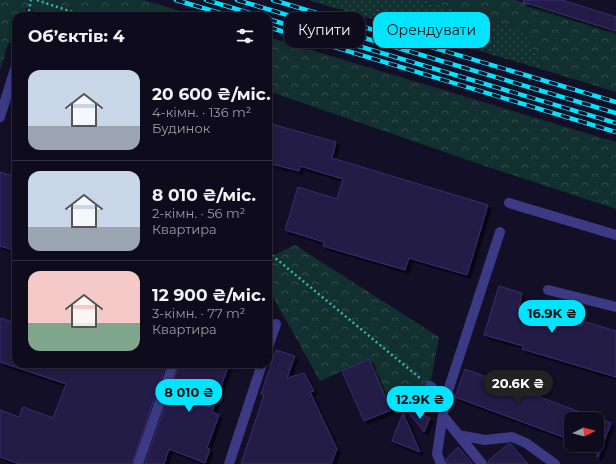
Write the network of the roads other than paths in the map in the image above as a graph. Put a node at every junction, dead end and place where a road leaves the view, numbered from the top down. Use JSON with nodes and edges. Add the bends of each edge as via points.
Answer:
{"nodes":[{"id":1,"x":12,"y":79,"type":"edge"},
{"id":2,"x":0,"y":117,"type":"edge"},
{"id":3,"x":509,"y":203,"type":"dead end"},
{"id":4,"x":500,"y":232,"type":"dead end"},
{"id":5,"x":616,"y":235,"type":"edge"},
{"id":6,"x":548,"y":290,"type":"dead end"},
{"id":7,"x":616,"y":307,"type":"edge"},
{"id":8,"x":276,"y":324,"type":"dead end"},
{"id":9,"x":272,"y":336,"type":"edge"},
{"id":10,"x":172,"y":368,"type":"edge"},
{"id":11,"x":261,"y":368,"type":"edge"},
{"id":12,"x":430,"y":386,"type":"road end"},
{"id":13,"x":445,"y":400,"type":"junction"},
{"id":14,"x":443,"y":416,"type":"junction"},
{"id":15,"x":458,"y":435,"type":"junction"},
{"id":16,"x":138,"y":464,"type":"edge"},
{"id":17,"x":229,"y":464,"type":"edge"},
{"id":18,"x":441,"y":464,"type":"edge"},
{"id":19,"x":482,"y":464,"type":"edge"},
{"id":20,"x":555,"y":464,"type":"edge"}],
"edges":[{"from":1,"to":2,"type":"street"},
{"from":3,"to":5,"type":"street"},
{"from":4,"to":13,"type":"street"},
{"from":6,"to":7,"type":"street"},
{"from":8,"to":9,"type":"street"},
{"from":10,"to":16,"type":"street"},
{"from":11,"to":17,"type":"street"},
{"from":12,"to":13,"type":"street"},
{"from":13,"to":14,"type":"street"},
{"from":14,"to":15,"type":"street"},
{"from":14,"to":18,"type":"street","via":[[437,454]]},
{"from":15,"to":19,"type":"street"},
{"from":15,"to":20,"type":"street","via":[[485,440],[512,437],[526,443]]}]}
